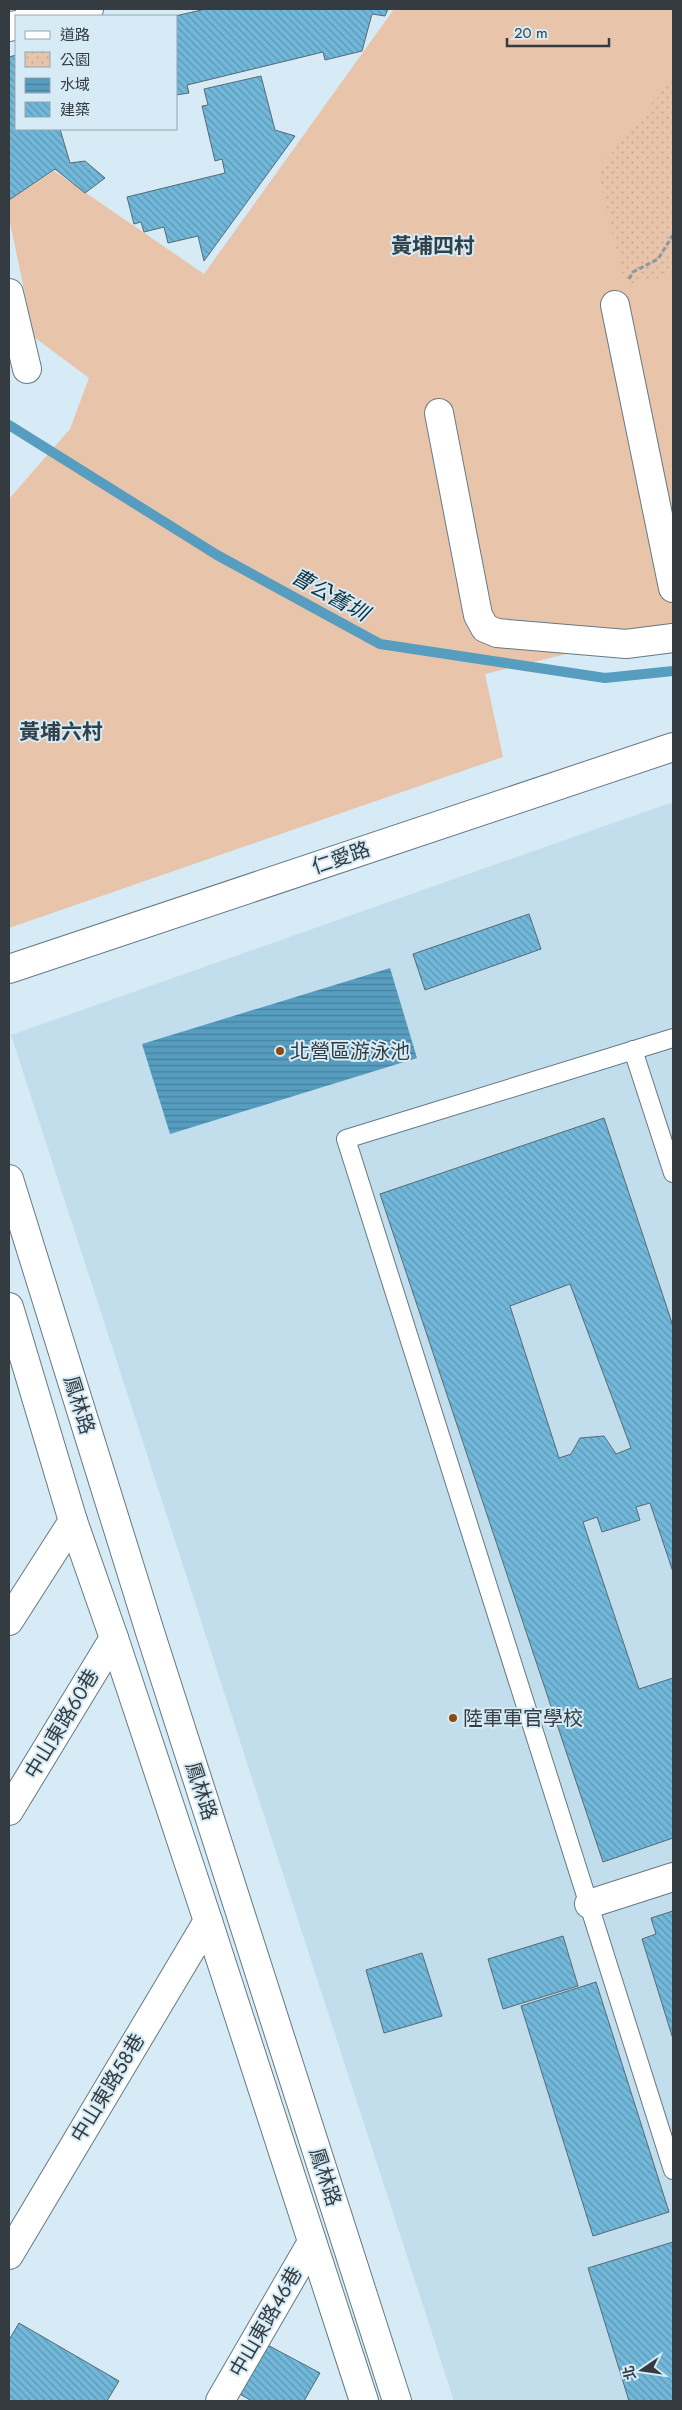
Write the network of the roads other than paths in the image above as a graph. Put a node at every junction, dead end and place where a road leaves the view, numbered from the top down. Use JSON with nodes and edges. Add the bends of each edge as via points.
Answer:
{"nodes":[{"id":1,"x":89,"y":9,"type":"edge"},
{"id":2,"x":59,"y":15,"type":"edge"},
{"id":3,"x":9,"y":293,"type":"edge"},
{"id":4,"x":615,"y":305,"type":"road end"},
{"id":5,"x":27,"y":369,"type":"dead end"},
{"id":6,"x":439,"y":413,"type":"dead end"},
{"id":7,"x":673,"y":588,"type":"edge"},
{"id":8,"x":673,"y":638,"type":"edge"},
{"id":9,"x":673,"y":747,"type":"edge"},
{"id":10,"x":9,"y":969,"type":"edge"},
{"id":11,"x":673,"y":1038,"type":"edge"},
{"id":12,"x":633,"y":1050,"type":"junction"},
{"id":13,"x":673,"y":1173,"type":"edge"},
{"id":14,"x":9,"y":1179,"type":"edge"},
{"id":15,"x":9,"y":1306,"type":"edge"},
{"id":16,"x":15,"y":1354,"type":"edge"},
{"id":17,"x":73,"y":1521,"type":"junction"},
{"id":18,"x":9,"y":1621,"type":"edge"},
{"id":19,"x":114,"y":1638,"type":"junction"},
{"id":20,"x":9,"y":1811,"type":"edge"},
{"id":21,"x":673,"y":1878,"type":"edge"},
{"id":22,"x":589,"y":1904,"type":"junction"},
{"id":23,"x":208,"y":1921,"type":"junction"},
{"id":24,"x":673,"y":2170,"type":"edge"},
{"id":25,"x":312,"y":2242,"type":"junction"},
{"id":26,"x":9,"y":2255,"type":"edge"},
{"id":27,"x":220,"y":2401,"type":"edge"},
{"id":28,"x":364,"y":2401,"type":"edge"},
{"id":29,"x":397,"y":2401,"type":"edge"}],
"edges":[{"from":1,"to":2,"type":"street"},
{"from":3,"to":5,"type":"street"},
{"from":4,"to":7,"type":"street"},
{"from":6,"to":8,"type":"street","via":[[478,615],[485,628],[497,633],[626,644]]},
{"from":9,"to":10,"type":"street","name":"仁愛路"},
{"from":11,"to":12,"type":"lane"},
{"from":12,"to":13,"type":"lane"},
{"from":12,"to":22,"type":"lane","via":[[346,1139]]},
{"from":14,"to":29,"type":"street","name":"鳳林路","via":[[150,1632]]},
{"from":15,"to":16,"type":"street","name":"鳳林路"},
{"from":16,"to":17,"type":"street","name":"鳳林路"},
{"from":17,"to":18,"type":"street"},
{"from":17,"to":19,"type":"street","name":"鳳林路"},
{"from":19,"to":20,"type":"street","name":"中山東路60巷"},
{"from":19,"to":23,"type":"street","name":"鳳林路"},
{"from":21,"to":22,"type":"street"},
{"from":22,"to":24,"type":"lane"},
{"from":23,"to":25,"type":"street","name":"鳳林路"},
{"from":23,"to":26,"type":"street","name":"中山東路58巷"},
{"from":25,"to":27,"type":"street","name":"中山東路46巷"},
{"from":25,"to":28,"type":"street","name":"鳳林路"}]}
